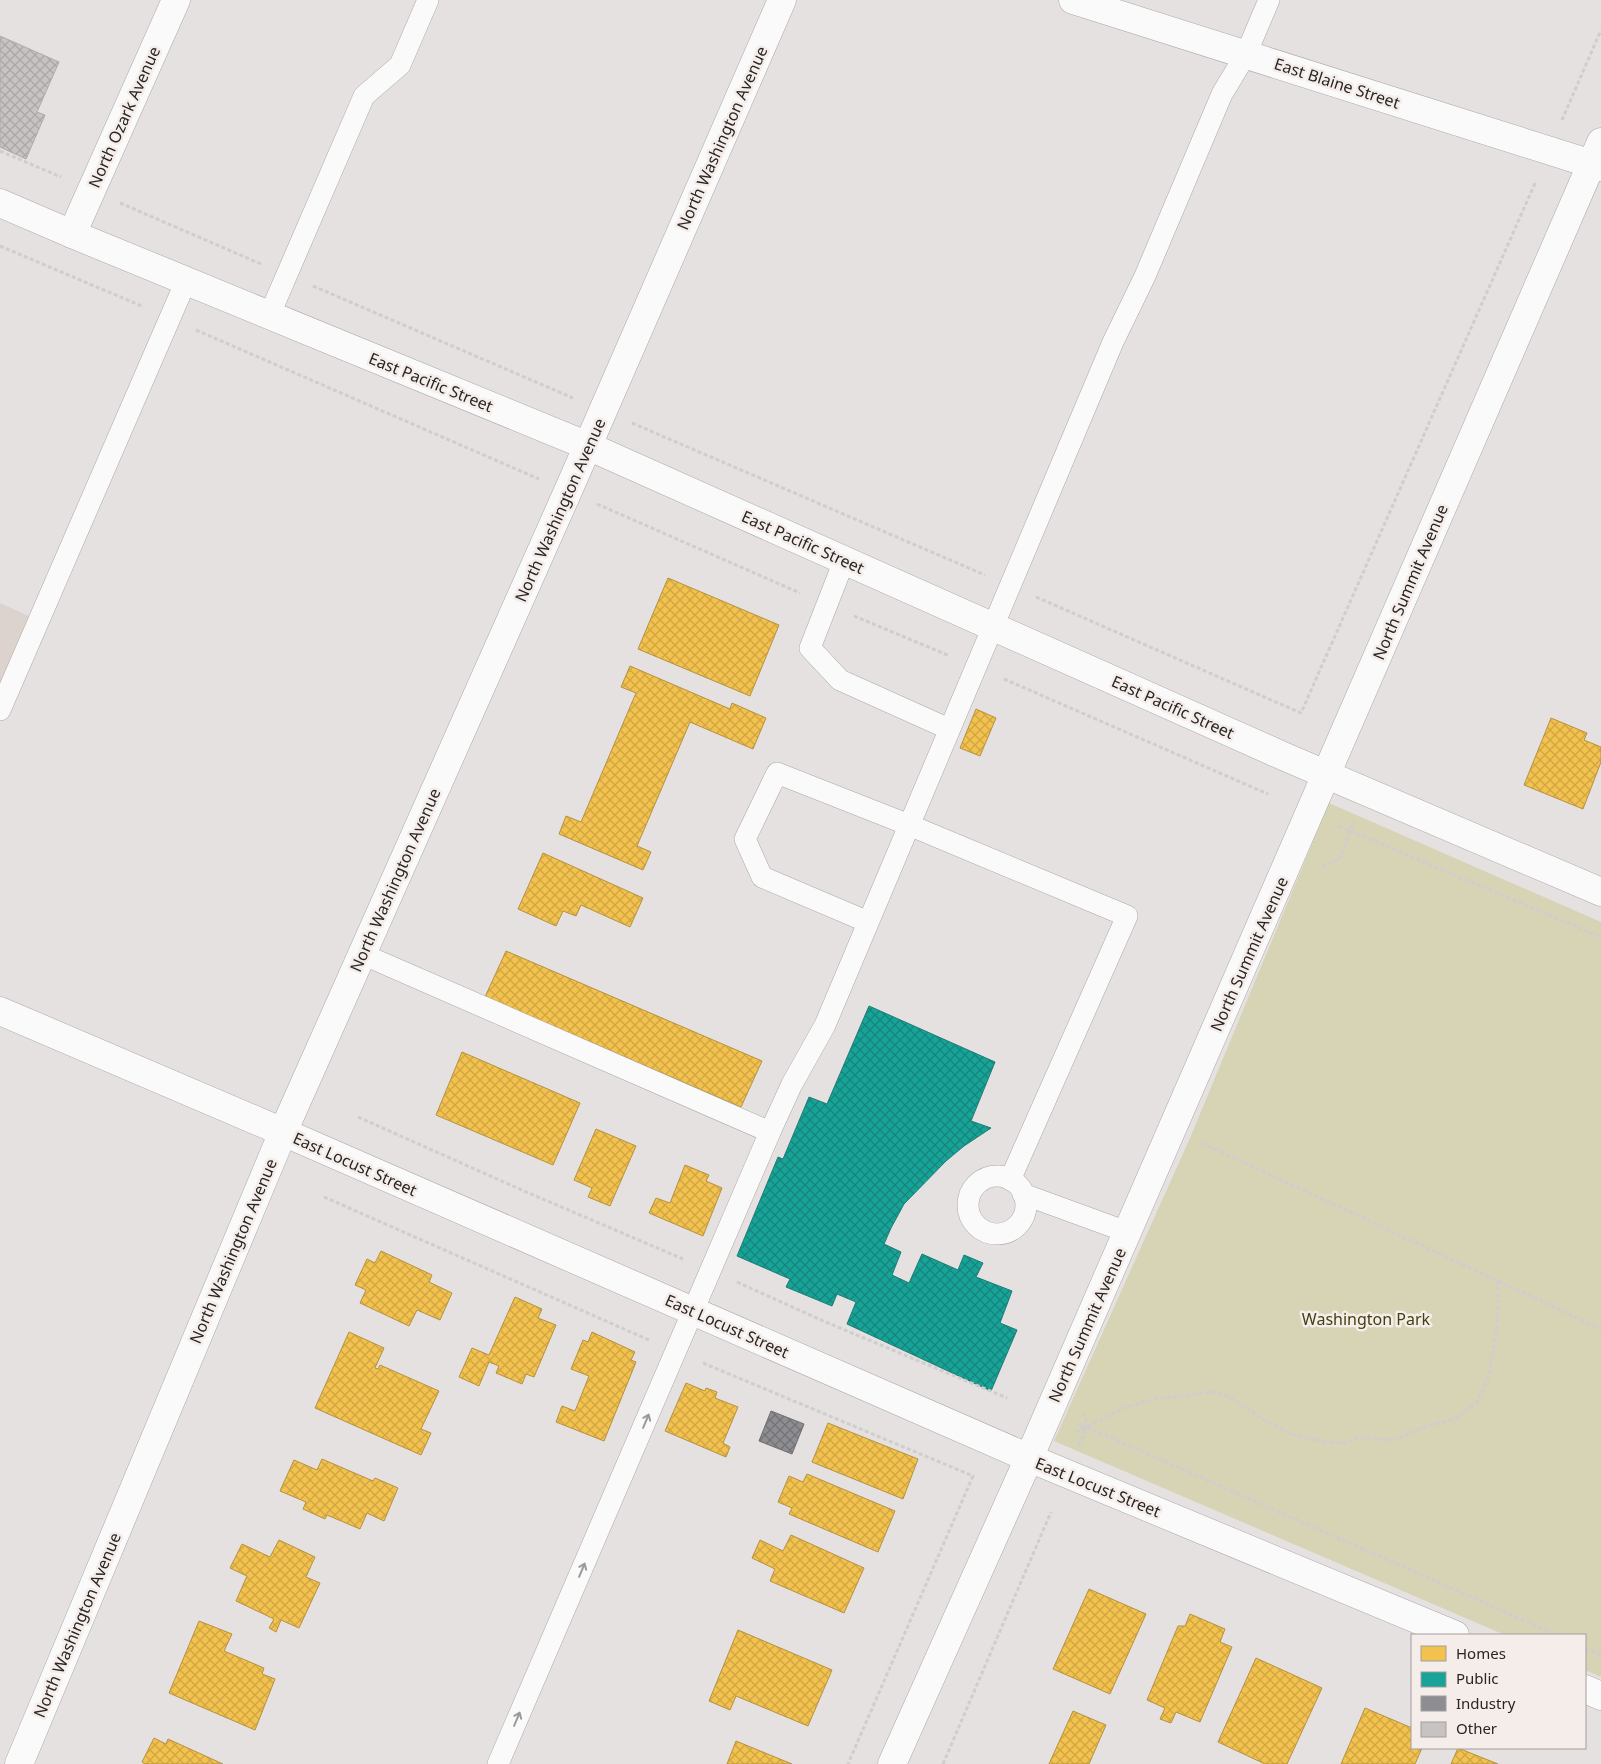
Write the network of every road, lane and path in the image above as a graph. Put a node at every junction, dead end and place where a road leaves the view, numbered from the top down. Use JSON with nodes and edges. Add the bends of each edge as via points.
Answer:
{"nodes":[{"id":1,"x":176,"y":0,"type":"edge"},
{"id":2,"x":428,"y":0,"type":"edge"},
{"id":3,"x":782,"y":0,"type":"edge"},
{"id":4,"x":1073,"y":0,"type":"edge"},
{"id":5,"x":1269,"y":0,"type":"edge"},
{"id":6,"x":1601,"y":30,"type":"edge"},
{"id":7,"x":1246,"y":54,"type":"junction"},
{"id":8,"x":1549,"y":150,"type":"junction"},
{"id":9,"x":0,"y":151,"type":"edge"},
{"id":10,"x":1598,"y":158,"type":"edge"},
{"id":11,"x":91,"y":190,"type":"junction"},
{"id":12,"x":0,"y":203,"type":"edge"},
{"id":13,"x":72,"y":234,"type":"junction"},
{"id":14,"x":0,"y":246,"type":"edge"},
{"id":15,"x":286,"y":274,"type":"junction"},
{"id":16,"x":186,"y":281,"type":"junction"},
{"id":17,"x":269,"y":316,"type":"junction"},
{"id":18,"x":169,"y":318,"type":"junction"},
{"id":19,"x":544,"y":385,"type":"dead end"},
{"id":20,"x":657,"y":434,"type":"dead end"},
{"id":21,"x":588,"y":446,"type":"junction"},
{"id":22,"x":509,"y":466,"type":"dead end"},
{"id":23,"x":622,"y":516,"type":"dead end"},
{"id":24,"x":844,"y":561,"type":"junction"},
{"id":25,"x":1011,"y":586,"type":"junction"},
{"id":26,"x":827,"y":604,"type":"junction"},
{"id":27,"x":994,"y":627,"type":"junction"},
{"id":28,"x":976,"y":667,"type":"junction"},
{"id":29,"x":0,"y":710,"type":"edge"},
{"id":30,"x":949,"y":729,"type":"junction"},
{"id":31,"x":1326,"y":775,"type":"junction"},
{"id":32,"x":1268,"y":794,"type":"dead end"},
{"id":33,"x":909,"y":825,"type":"junction"},
{"id":34,"x":1336,"y":825,"type":"dead end"},
{"id":35,"x":1601,"y":892,"type":"edge"},
{"id":36,"x":868,"y":922,"type":"junction"},
{"id":37,"x":1601,"y":937,"type":"edge"},
{"id":38,"x":362,"y":954,"type":"junction"},
{"id":39,"x":0,"y":1011,"type":"edge"},
{"id":40,"x":283,"y":1132,"type":"junction"},
{"id":41,"x":770,"y":1132,"type":"junction"},
{"id":42,"x":1196,"y":1140,"type":"dead end"},
{"id":43,"x":1127,"y":1232,"type":"junction"},
{"id":44,"x":1498,"y":1281,"type":"junction"},
{"id":45,"x":694,"y":1311,"type":"junction"},
{"id":46,"x":1601,"y":1329,"type":"edge"},
{"id":47,"x":1087,"y":1427,"type":"junction"},
{"id":48,"x":1071,"y":1434,"type":"dead end"},
{"id":49,"x":1077,"y":1450,"type":"dead end"},
{"id":50,"x":1029,"y":1458,"type":"junction"},
{"id":51,"x":973,"y":1476,"type":"dead end"},
{"id":52,"x":1051,"y":1512,"type":"dead end"},
{"id":53,"x":1454,"y":1634,"type":"edge"},
{"id":54,"x":1555,"y":1634,"type":"edge"},
{"id":55,"x":1586,"y":1648,"type":"edge"},
{"id":56,"x":1601,"y":1655,"type":"edge"},
{"id":57,"x":1586,"y":1689,"type":"edge"},
{"id":58,"x":1601,"y":1696,"type":"edge"},
{"id":59,"x":19,"y":1764,"type":"edge"},
{"id":60,"x":498,"y":1764,"type":"edge"},
{"id":61,"x":848,"y":1764,"type":"edge"},
{"id":62,"x":892,"y":1764,"type":"edge"},
{"id":63,"x":942,"y":1764,"type":"edge"}],
"edges":[{"from":1,"to":11,"type":"street","name":"North Ozark Avenue"},
{"from":2,"to":15,"type":"lane","via":[[400,65],[364,96]]},
{"from":3,"to":21,"type":"street","name":"North Washington Avenue"},
{"from":4,"to":7,"type":"street","name":"East Blaine Street"},
{"from":5,"to":7,"type":"lane"},
{"from":6,"to":8,"type":"path"},
{"from":7,"to":8,"type":"street","name":"East Blaine Street"},
{"from":7,"to":25,"type":"lane","via":[[1222,94],[1074,432]]},
{"from":8,"to":10,"type":"street","name":"East Blaine Street"},
{"from":8,"to":25,"type":"path","via":[[1301,713]]},
{"from":9,"to":11,"type":"path"},
{"from":10,"to":31,"type":"street","name":"North Summit Avenue"},
{"from":11,"to":13,"type":"street","name":"North Ozark Avenue"},
{"from":11,"to":15,"type":"path"},
{"from":12,"to":13,"type":"street","name":"East Pacific Street"},
{"from":13,"to":16,"type":"street","name":"East Pacific Street"},
{"from":14,"to":18,"type":"path"},
{"from":15,"to":17,"type":"lane"},
{"from":15,"to":19,"type":"path"},
{"from":16,"to":17,"type":"street","name":"East Pacific Street"},
{"from":16,"to":18,"type":"lane"},
{"from":17,"to":21,"type":"street","name":"East Pacific Street"},
{"from":18,"to":22,"type":"path"},
{"from":18,"to":29,"type":"lane"},
{"from":20,"to":25,"type":"path"},
{"from":21,"to":24,"type":"street","name":"East Pacific Street"},
{"from":21,"to":38,"type":"street","name":"North Washington Avenue"},
{"from":23,"to":26,"type":"path"},
{"from":24,"to":26,"type":"lane"},
{"from":24,"to":27,"type":"street","name":"East Pacific Street"},
{"from":25,"to":27,"type":"lane"},
{"from":26,"to":28,"type":"path"},
{"from":26,"to":30,"type":"lane","via":[[810,648],[840,680]]},
{"from":27,"to":28,"type":"lane"},
{"from":27,"to":31,"type":"street","name":"East Pacific Street"},
{"from":28,"to":30,"type":"lane"},
{"from":28,"to":32,"type":"path"},
{"from":30,"to":33,"type":"lane"},
{"from":31,"to":35,"type":"street","name":"East Pacific Street"},
{"from":31,"to":43,"type":"street","name":"North Summit Avenue"},
{"from":33,"to":36,"type":"lane"},
{"from":33,"to":36,"type":"lane","via":[[777,773],[745,839],[762,877]]},
{"from":33,"to":43,"type":"lane","via":[[1126,916],[1016,1187]]},
{"from":34,"to":37,"type":"path"},
{"from":36,"to":41,"type":"lane","via":[[825,1025]]},
{"from":38,"to":40,"type":"street","name":"North Washington Avenue"},
{"from":38,"to":41,"type":"lane"},
{"from":39,"to":40,"type":"street","name":"East Locust Street"},
{"from":40,"to":45,"type":"street","name":"East Locust Street"},
{"from":40,"to":59,"type":"street","name":"North Washington Avenue"},
{"from":41,"to":45,"type":"lane"},
{"from":42,"to":44,"type":"path"},
{"from":43,"to":50,"type":"street","name":"North Summit Avenue"},
{"from":44,"to":46,"type":"path"},
{"from":44,"to":47,"type":"path","via":[[1498,1329],[1489,1376],[1477,1402],[1455,1419],[1429,1425],[1394,1440],[1357,1438],[1342,1443],[1327,1442],[1296,1436],[1267,1422],[1232,1398],[1214,1392],[1154,1399],[1126,1407]]},
{"from":45,"to":50,"type":"street","name":"East Locust Street"},
{"from":60,"to":45,"type":"lane","one_way":true},
{"from":47,"to":48,"type":"path"},
{"from":47,"to":49,"type":"path"},
{"from":47,"to":54,"type":"path"},
{"from":50,"to":53,"type":"street","name":"East Locust Street"},
{"from":50,"to":62,"type":"street","name":"North Summit Avenue"},
{"from":51,"to":61,"type":"path"},
{"from":52,"to":63,"type":"path"},
{"from":55,"to":56,"type":"path"},
{"from":57,"to":58,"type":"street"}]}
